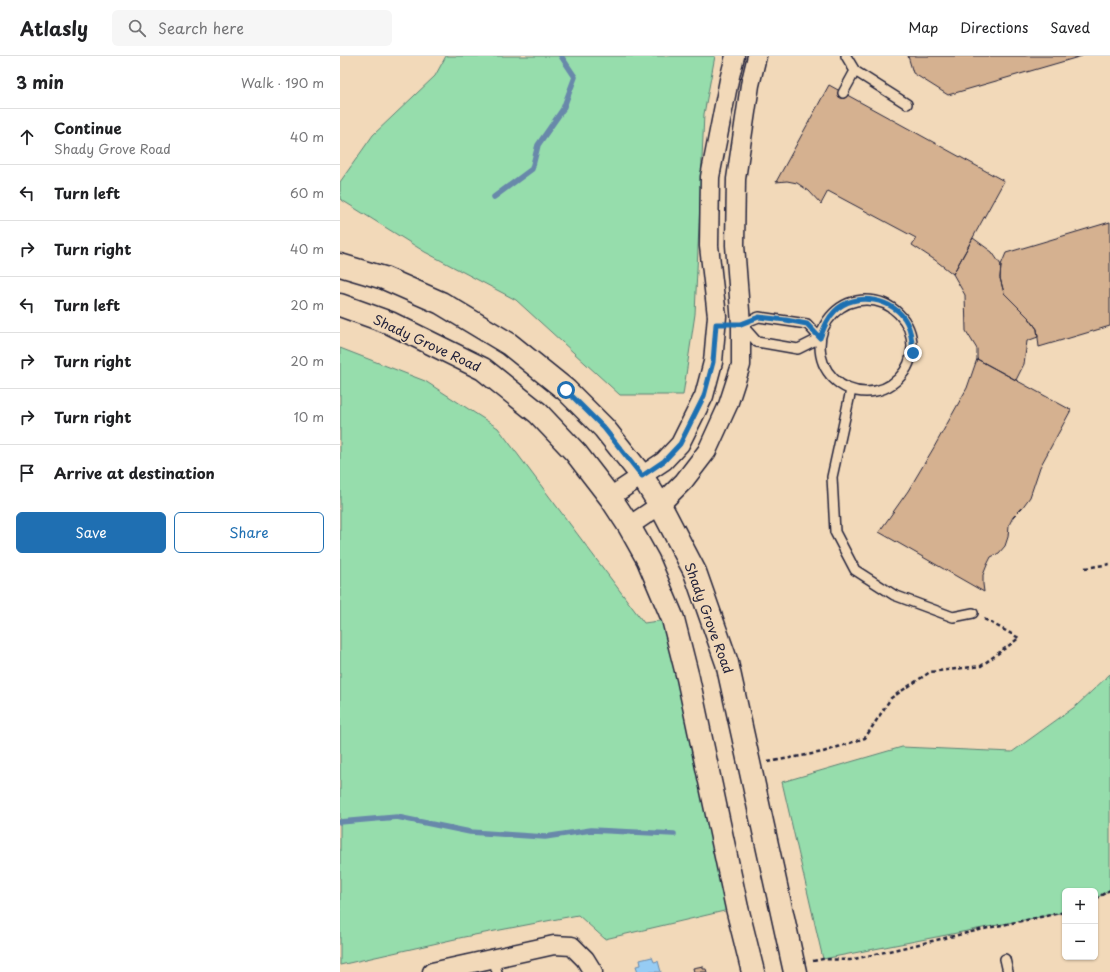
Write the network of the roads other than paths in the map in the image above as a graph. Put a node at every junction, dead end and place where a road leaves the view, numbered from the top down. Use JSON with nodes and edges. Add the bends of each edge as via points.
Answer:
{"nodes":[{"id":1,"x":735,"y":56,"type":"edge"},
{"id":2,"x":757,"y":56,"type":"edge"},
{"id":3,"x":846,"y":56,"type":"edge"},
{"id":4,"x":856,"y":71,"type":"junction"},
{"id":5,"x":843,"y":92,"type":"dead end"},
{"id":6,"x":907,"y":104,"type":"dead end"},
{"id":7,"x":340,"y":265,"type":"edge"},
{"id":8,"x":340,"y":305,"type":"edge"},
{"id":9,"x":716,"y":324,"type":"junction"},
{"id":10,"x":741,"y":324,"type":"junction"},
{"id":11,"x":820,"y":338,"type":"junction"},
{"id":12,"x":851,"y":390,"type":"junction"},
{"id":13,"x":642,"y":476,"type":"junction"},
{"id":14,"x":610,"y":497,"type":"junction"},
{"id":15,"x":660,"y":504,"type":"junction"},
{"id":16,"x":629,"y":526,"type":"junction"},
{"id":17,"x":973,"y":613,"type":"road end"},
{"id":18,"x":1006,"y":959,"type":"dead end"},
{"id":19,"x":495,"y":965,"type":"edge"},
{"id":20,"x":803,"y":966,"type":"edge"},
{"id":21,"x":432,"y":972,"type":"edge"},
{"id":22,"x":593,"y":972,"type":"edge"},
{"id":23,"x":753,"y":972,"type":"edge"},
{"id":24,"x":1008,"y":972,"type":"edge"}],
"edges":[{"from":1,"to":9,"type":"street","via":[[710,177],[710,246]]},
{"from":2,"to":10,"type":"street","via":[[750,85],[736,179],[735,245]]},
{"from":3,"to":4,"type":"lane"},
{"from":4,"to":5,"type":"lane"},
{"from":4,"to":6,"type":"lane"},
{"from":7,"to":13,"type":"main road","name":"Shady Grove Road","via":[[384,278],[441,303],[509,344],[566,390],[604,428]]},
{"from":8,"to":14,"type":"main road","name":"Shady Grove Road","via":[[390,323],[483,369],[538,413],[576,453]]},
{"from":9,"to":10,"type":"street"},
{"from":9,"to":13,"type":"street","via":[[713,362],[701,403],[680,444],[664,461]]},
{"from":10,"to":11,"type":"lane","via":[[759,317],[786,320],[807,324]]},
{"from":10,"to":11,"type":"lane","via":[[757,342],[798,349]]},
{"from":10,"to":15,"type":"street","via":[[740,366],[728,405],[707,451],[684,481]]},
{"from":11,"to":12,"type":"lane","via":[[820,351],[830,375]]},
{"from":11,"to":12,"type":"lane","via":[[826,323],[836,310],[850,302],[866,299],[882,302],[896,309],[906,322],[912,337],[913,353],[907,368],[897,381],[883,389],[867,392]]},
{"from":12,"to":17,"type":"lane","via":[[832,477],[835,532],[855,570],[894,595],[953,618]]},
{"from":13,"to":14,"type":"street"},
{"from":13,"to":15,"type":"main road","name":"Shady Grove Road"},
{"from":14,"to":16,"type":"main road","name":"Shady Grove Road"},
{"from":15,"to":16,"type":"street"},
{"from":15,"to":20,"type":"main road","name":"Shady Grove Road","via":[[695,572],[727,663]]},
{"from":16,"to":23,"type":"main road","name":"Shady Grove Road","via":[[648,560],[673,619]]},
{"from":18,"to":24,"type":"lane"},
{"from":19,"to":21,"type":"street"},
{"from":19,"to":22,"type":"street","via":[[554,945],[572,946]]}]}
